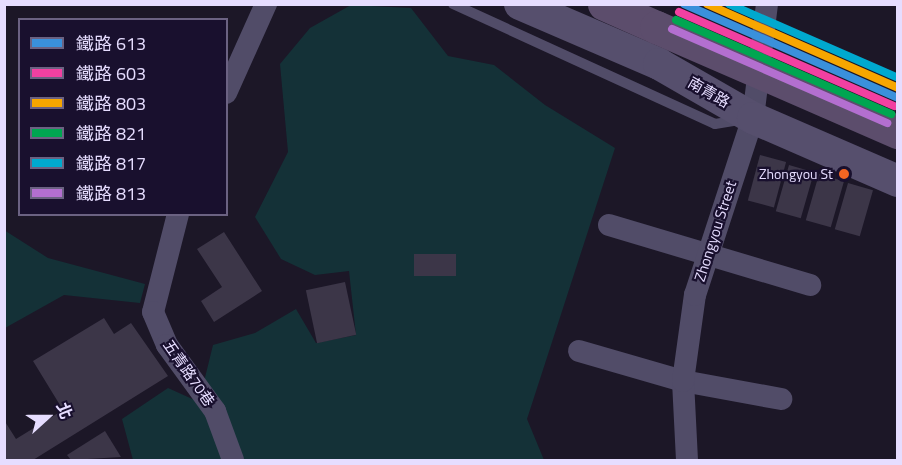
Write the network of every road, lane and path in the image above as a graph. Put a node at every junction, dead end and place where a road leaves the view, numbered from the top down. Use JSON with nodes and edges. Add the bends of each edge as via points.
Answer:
{"nodes":[{"id":1,"x":453,"y":4,"type":"edge"},
{"id":2,"x":520,"y":4,"type":"edge"},
{"id":3,"x":604,"y":4,"type":"edge"},
{"id":4,"x":767,"y":4,"type":"edge"},
{"id":5,"x":264,"y":5,"type":"edge"},
{"id":6,"x":761,"y":64,"type":"junction"},
{"id":7,"x":700,"y":86,"type":"junction"},
{"id":8,"x":228,"y":88,"type":"edge"},
{"id":9,"x":753,"y":118,"type":"junction"},
{"id":10,"x":897,"y":132,"type":"edge"},
{"id":11,"x":897,"y":181,"type":"edge"},
{"id":12,"x":177,"y":216,"type":"edge"},
{"id":13,"x":609,"y":225,"type":"dead end"},
{"id":14,"x":705,"y":256,"type":"junction"},
{"id":15,"x":810,"y":285,"type":"dead end"},
{"id":16,"x":579,"y":351,"type":"dead end"},
{"id":17,"x":683,"y":381,"type":"junction"},
{"id":18,"x":781,"y":399,"type":"dead end"},
{"id":19,"x":233,"y":460,"type":"edge"},
{"id":20,"x":687,"y":460,"type":"edge"}],
"edges":[{"from":1,"to":9,"type":"lane","via":[[715,124]]},
{"from":2,"to":7,"type":"main road","name":"南青路"},
{"from":3,"to":10,"type":"main road","bridge":true},
{"from":4,"to":6,"type":"street","name":"Zhongyou Street"},
{"from":5,"to":8,"type":"street"},
{"from":6,"to":7,"type":"main road"},
{"from":6,"to":9,"type":"street","name":"Zhongyou Street"},
{"from":7,"to":9,"type":"main road","name":"南青路"},
{"from":9,"to":11,"type":"main road","name":"南青路"},
{"from":9,"to":14,"type":"street","name":"Zhongyou Street"},
{"from":12,"to":19,"type":"street","name":"五青路70巷","via":[[153,312],[167,345],[215,411]]},
{"from":13,"to":14,"type":"street"},
{"from":14,"to":15,"type":"street"},
{"from":14,"to":17,"type":"street","name":"Zhongyou Street"},
{"from":16,"to":17,"type":"street"},
{"from":17,"to":18,"type":"street"},
{"from":17,"to":20,"type":"street","name":"Zhongyou Street"}]}
